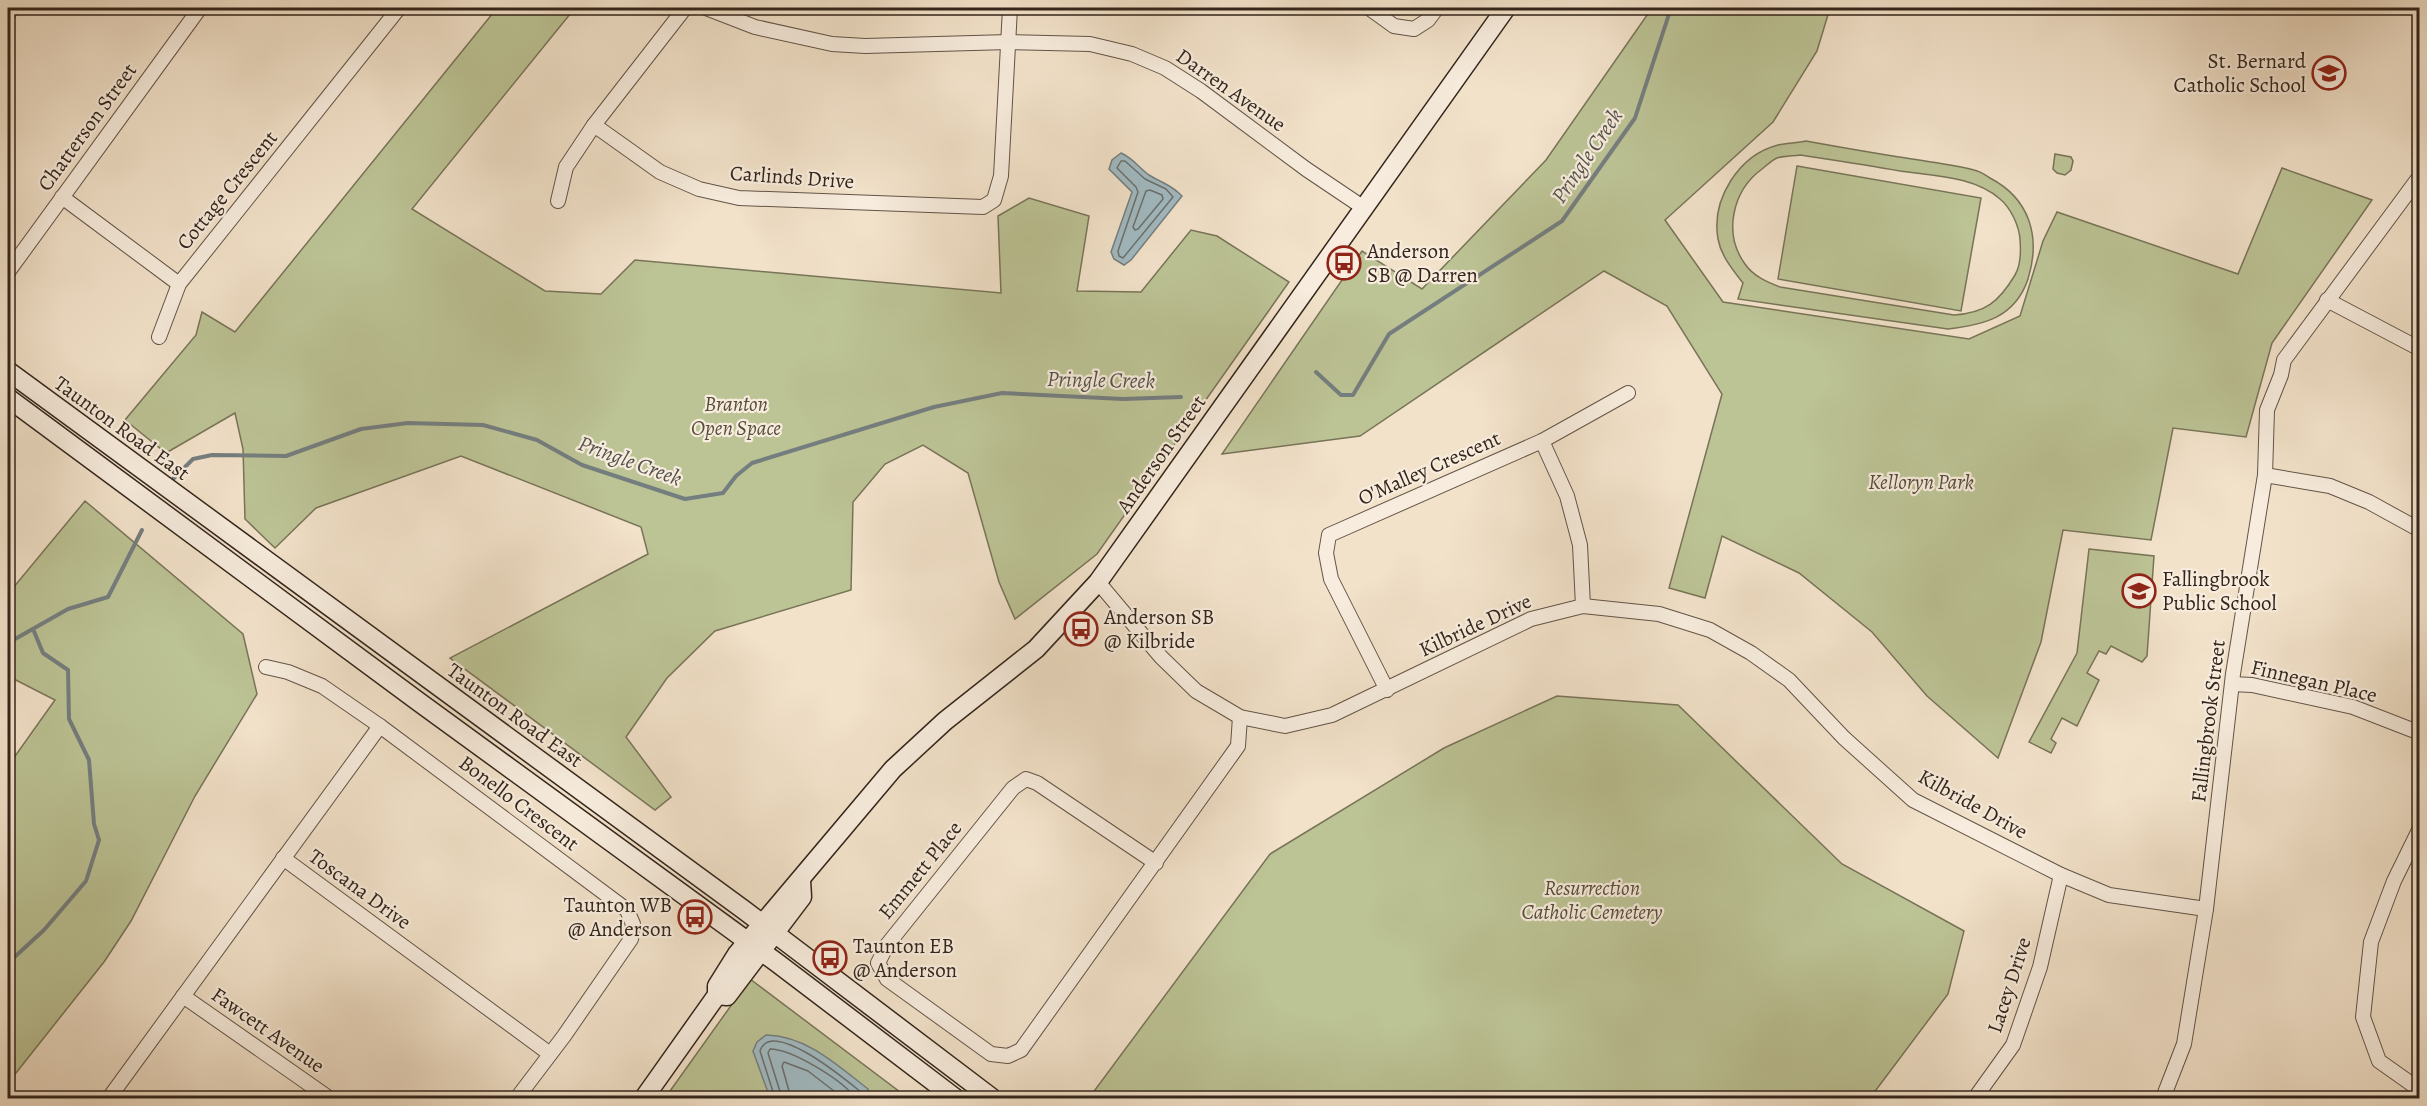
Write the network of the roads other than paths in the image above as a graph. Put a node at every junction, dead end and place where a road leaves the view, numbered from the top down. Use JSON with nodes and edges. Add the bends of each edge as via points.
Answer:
{"nodes":[{"id":1,"x":12,"y":8,"type":"edge"},
{"id":2,"x":200,"y":8,"type":"edge"},
{"id":3,"x":399,"y":8,"type":"edge"},
{"id":4,"x":685,"y":8,"type":"edge"},
{"id":5,"x":706,"y":8,"type":"edge"},
{"id":6,"x":1010,"y":8,"type":"edge"},
{"id":7,"x":1369,"y":8,"type":"edge"},
{"id":8,"x":1437,"y":8,"type":"edge"},
{"id":9,"x":1506,"y":8,"type":"edge"},
{"id":10,"x":8,"y":14,"type":"edge"},
{"id":11,"x":1009,"y":42,"type":"junction"},
{"id":12,"x":594,"y":125,"type":"junction"},
{"id":13,"x":2420,"y":176,"type":"edge"},
{"id":14,"x":62,"y":197,"type":"junction"},
{"id":15,"x":558,"y":201,"type":"dead end"},
{"id":16,"x":1364,"y":208,"type":"junction"},
{"id":17,"x":8,"y":272,"type":"edge"},
{"id":18,"x":179,"y":284,"type":"junction"},
{"id":19,"x":2327,"y":300,"type":"junction"},
{"id":20,"x":159,"y":337,"type":"dead end"},
{"id":21,"x":2420,"y":349,"type":"edge"},
{"id":22,"x":8,"y":371,"type":"edge"},
{"id":23,"x":1628,"y":393,"type":"dead end"},
{"id":24,"x":8,"y":398,"type":"edge"},
{"id":25,"x":1542,"y":441,"type":"junction"},
{"id":26,"x":2265,"y":475,"type":"junction"},
{"id":27,"x":2420,"y":530,"type":"edge"},
{"id":28,"x":1098,"y":582,"type":"junction"},
{"id":29,"x":1583,"y":606,"type":"junction"},
{"id":30,"x":347,"y":621,"type":"junction"},
{"id":31,"x":335,"y":639,"type":"junction"},
{"id":32,"x":266,"y":667,"type":"dead end"},
{"id":33,"x":433,"y":683,"type":"junction"},
{"id":34,"x":2232,"y":684,"type":"junction"},
{"id":35,"x":1387,"y":690,"type":"junction"},
{"id":36,"x":419,"y":702,"type":"junction"},
{"id":37,"x":1240,"y":717,"type":"junction"},
{"id":38,"x":380,"y":726,"type":"junction"},
{"id":39,"x":2420,"y":733,"type":"edge"},
{"id":40,"x":2420,"y":828,"type":"edge"},
{"id":41,"x":283,"y":858,"type":"junction"},
{"id":42,"x":1156,"y":863,"type":"junction"},
{"id":43,"x":2061,"y":874,"type":"junction"},
{"id":44,"x":2206,"y":909,"type":"junction"},
{"id":45,"x":768,"y":928,"type":"junction"},
{"id":46,"x":754,"y":946,"type":"junction"},
{"id":47,"x":183,"y":996,"type":"junction"},
{"id":48,"x":550,"y":1054,"type":"junction"},
{"id":49,"x":2420,"y":1090,"type":"edge"},
{"id":50,"x":322,"y":1096,"type":"edge"},
{"id":51,"x":109,"y":1098,"type":"edge"},
{"id":52,"x":517,"y":1098,"type":"edge"},
{"id":53,"x":644,"y":1098,"type":"edge"},
{"id":54,"x":955,"y":1098,"type":"edge"},
{"id":55,"x":992,"y":1098,"type":"edge"},
{"id":56,"x":1976,"y":1098,"type":"edge"},
{"id":57,"x":2163,"y":1098,"type":"edge"}],
"edges":[{"from":1,"to":10,"type":"street"},
{"from":2,"to":14,"type":"street","name":"Chatterson Street"},
{"from":3,"to":18,"type":"street","name":"Cottage Crescent"},
{"from":4,"to":12,"type":"street"},
{"from":5,"to":11,"type":"street","name":"Darren Avenue","via":[[755,27],[832,44]]},
{"from":6,"to":11,"type":"street","name":"Carlinds Drive"},
{"from":7,"to":8,"type":"street","via":[[1394,26],[1414,30]]},
{"from":9,"to":16,"type":"main road","name":"Anderson Street"},
{"from":11,"to":12,"type":"street","name":"Carlinds Drive","via":[[1002,176],[994,200],[983,207],[739,198],[699,189],[660,172]]},
{"from":11,"to":16,"type":"street","name":"Darren Avenue","via":[[1090,44],[1165,68]]},
{"from":12,"to":15,"type":"street","via":[[566,166]]},
{"from":13,"to":19,"type":"street","name":"Fallingbrook Street"},
{"from":14,"to":17,"type":"street","name":"Chatterson Street"},
{"from":14,"to":18,"type":"street","name":"Cottage Crescent"},
{"from":16,"to":28,"type":"main road","name":"Anderson Street"},
{"from":18,"to":20,"type":"street"},
{"from":19,"to":21,"type":"street"},
{"from":19,"to":26,"type":"street","name":"Fallingbrook Street","via":[[2284,360],[2267,410]]},
{"from":22,"to":30,"type":"main road","name":"Taunton Road East"},
{"from":23,"to":25,"type":"street"},
{"from":24,"to":31,"type":"main road","name":"Taunton Road East"},
{"from":25,"to":29,"type":"street","via":[[1567,496],[1580,545]]},
{"from":25,"to":35,"type":"street","name":"O'Malley Crescent","via":[[1329,535],[1326,553],[1331,579]]},
{"from":26,"to":27,"type":"street","via":[[2330,486]]},
{"from":26,"to":34,"type":"street","name":"Fallingbrook Street"},
{"from":28,"to":37,"type":"street","name":"Kilbride Drive","via":[[1189,684]]},
{"from":28,"to":45,"type":"main road","name":"Anderson Street","via":[[1036,649],[893,769],[801,880],[801,897]]},
{"from":29,"to":35,"type":"street","name":"Kilbride Drive","via":[[1531,619]]},
{"from":29,"to":43,"type":"street","name":"Kilbride Drive","via":[[1659,614],[1710,630],[1789,680],[1844,738],[1913,800]]},
{"from":30,"to":31,"type":"main road"},
{"from":30,"to":33,"type":"main road","name":"Taunton Road East"},
{"from":31,"to":36,"type":"main road","name":"Taunton Road East"},
{"from":32,"to":38,"type":"street","name":"Bonello Crescent","via":[[322,686]]},
{"from":33,"to":36,"type":"main road"},
{"from":33,"to":45,"type":"main road","name":"Taunton Road East"},
{"from":34,"to":39,"type":"street","name":"Finnegan Place","via":[[2353,707]]},
{"from":34,"to":44,"type":"street","name":"Fallingbrook Street"},
{"from":35,"to":37,"type":"street","name":"Kilbride Drive","via":[[1332,715],[1285,726]]},
{"from":36,"to":46,"type":"main road","name":"Taunton Road East"},
{"from":37,"to":42,"type":"street","name":"Emmett Place","via":[[1238,746]]},
{"from":38,"to":41,"type":"street"},
{"from":38,"to":48,"type":"street","name":"Bonello Crescent","via":[[627,910],[633,924],[631,939]]},
{"from":40,"to":49,"type":"street","via":[[2371,942],[2363,1017],[2379,1061]]},
{"from":41,"to":47,"type":"street","name":"Toscana Drive"},
{"from":41,"to":48,"type":"street","name":"Toscana Drive"},
{"from":42,"to":42,"type":"street","name":"Emmett Place","via":[[1021,1050],[1008,1056],[991,1054],[887,979],[878,963],[887,945],[1013,788],[1026,779],[1038,783]]},
{"from":43,"to":44,"type":"street","name":"Kilbride Drive","via":[[2109,895]]},
{"from":43,"to":56,"type":"street","name":"Lacey Drive","via":[[2040,967],[2013,1045]]},
{"from":44,"to":57,"type":"street","name":"Fallingbrook Street","via":[[2184,1044]]},
{"from":45,"to":46,"type":"main road","name":"Anderson Street"},
{"from":45,"to":55,"type":"main road","name":"Taunton Road East"},
{"from":46,"to":53,"type":"main road","name":"Anderson Street","via":[[727,996],[717,995]]},
{"from":46,"to":54,"type":"main road","name":"Taunton Road East"},
{"from":47,"to":50,"type":"street","name":"Fawcett Avenue"},
{"from":47,"to":51,"type":"street","name":"Toscana Drive"},
{"from":48,"to":52,"type":"street"}]}
